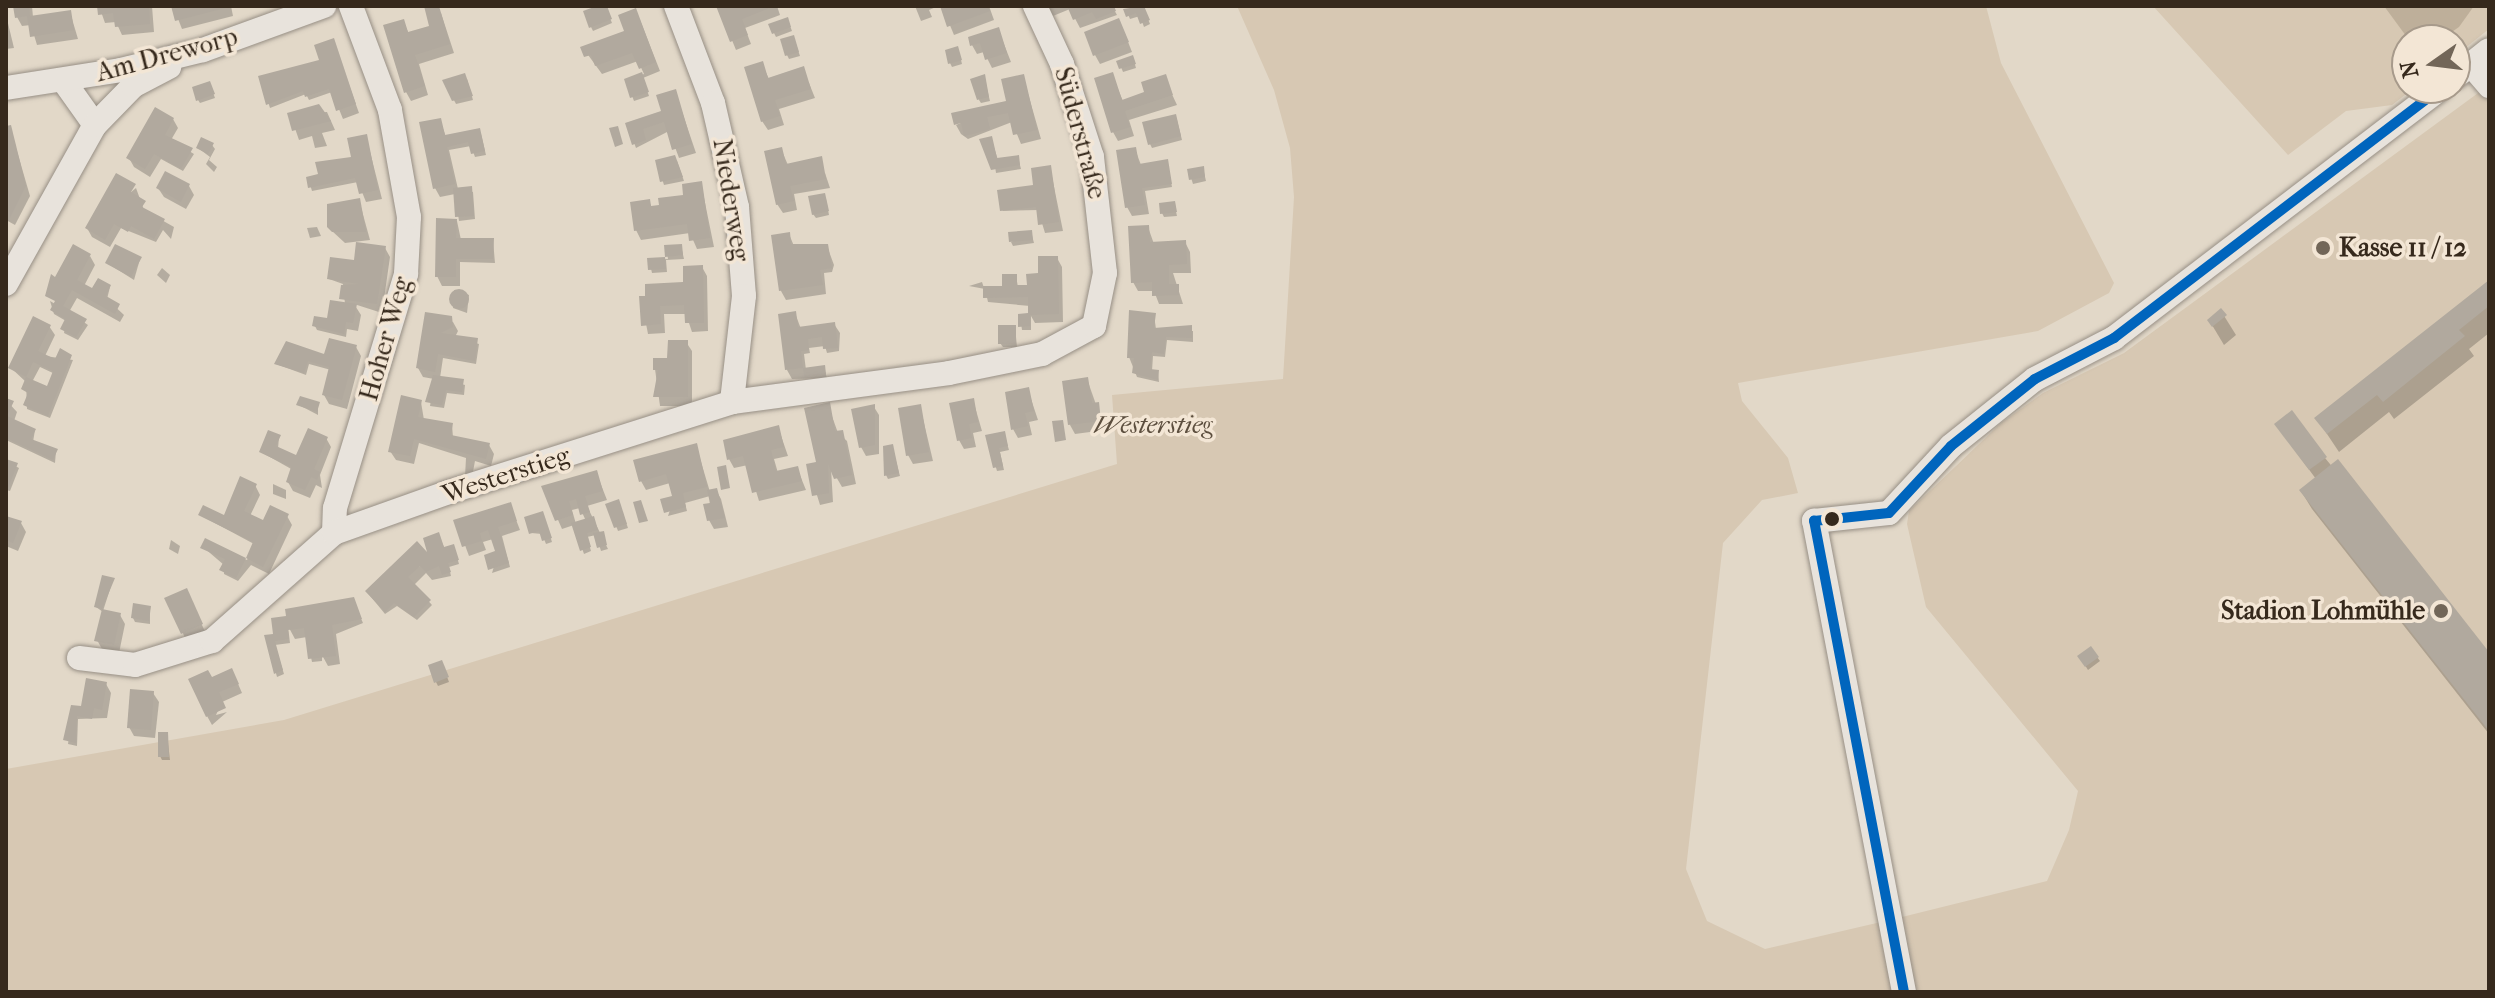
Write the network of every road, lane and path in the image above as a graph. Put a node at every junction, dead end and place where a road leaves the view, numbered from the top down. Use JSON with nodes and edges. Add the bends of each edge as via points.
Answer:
{"nodes":[{"id":1,"x":324,"y":6,"type":"edge"},
{"id":2,"x":351,"y":6,"type":"edge"},
{"id":3,"x":676,"y":6,"type":"edge"},
{"id":4,"x":1035,"y":6,"type":"edge"},
{"id":5,"x":203,"y":50,"type":"junction"},
{"id":6,"x":2472,"y":64,"type":"edge"},
{"id":7,"x":63,"y":80,"type":"junction"},
{"id":8,"x":2489,"y":86,"type":"edge"},
{"id":9,"x":6,"y":88,"type":"edge"},
{"id":10,"x":2420,"y":104,"type":"edge"},
{"id":11,"x":95,"y":125,"type":"junction"},
{"id":12,"x":6,"y":284,"type":"edge"},
{"id":13,"x":1100,"y":312,"type":"joint"},
{"id":14,"x":732,"y":402,"type":"junction"},
{"id":15,"x":334,"y":533,"type":"junction"},
{"id":16,"x":79,"y":658,"type":"dead end"},
{"id":17,"x":1904,"y":992,"type":"edge"}],
"edges":[{"from":1,"to":5,"type":"street","name":"Am Dreworp"},
{"from":2,"to":15,"type":"street","name":"Hoher Weg","via":[[390,110],[409,217],[406,274],[335,508]]},
{"from":3,"to":14,"type":"street","name":"Niederweg","via":[[713,103],[737,207],[744,296]]},
{"from":4,"to":13,"type":"street","name":"Süderstraße","via":[[1062,64],[1092,157],[1103,231]]},
{"from":5,"to":7,"type":"street","name":"Am Dreworp"},
{"from":5,"to":11,"type":"street","via":[[133,86]]},
{"from":6,"to":8,"type":"street"},
{"from":7,"to":9,"type":"street","name":"Am Dreworp"},
{"from":7,"to":11,"type":"street"},
{"from":10,"to":17,"type":"street","via":[[2114,338],[2035,379],[1951,446],[1889,513],[1814,521]]},
{"from":11,"to":12,"type":"street"},
{"from":13,"to":14,"type":"street","name":"Westerstieg","via":[[1094,326],[1042,354],[949,373]]},
{"from":14,"to":15,"type":"street","name":"Westerstieg"},
{"from":15,"to":16,"type":"street","name":"Westerstieg","via":[[212,641],[135,665]]}]}
